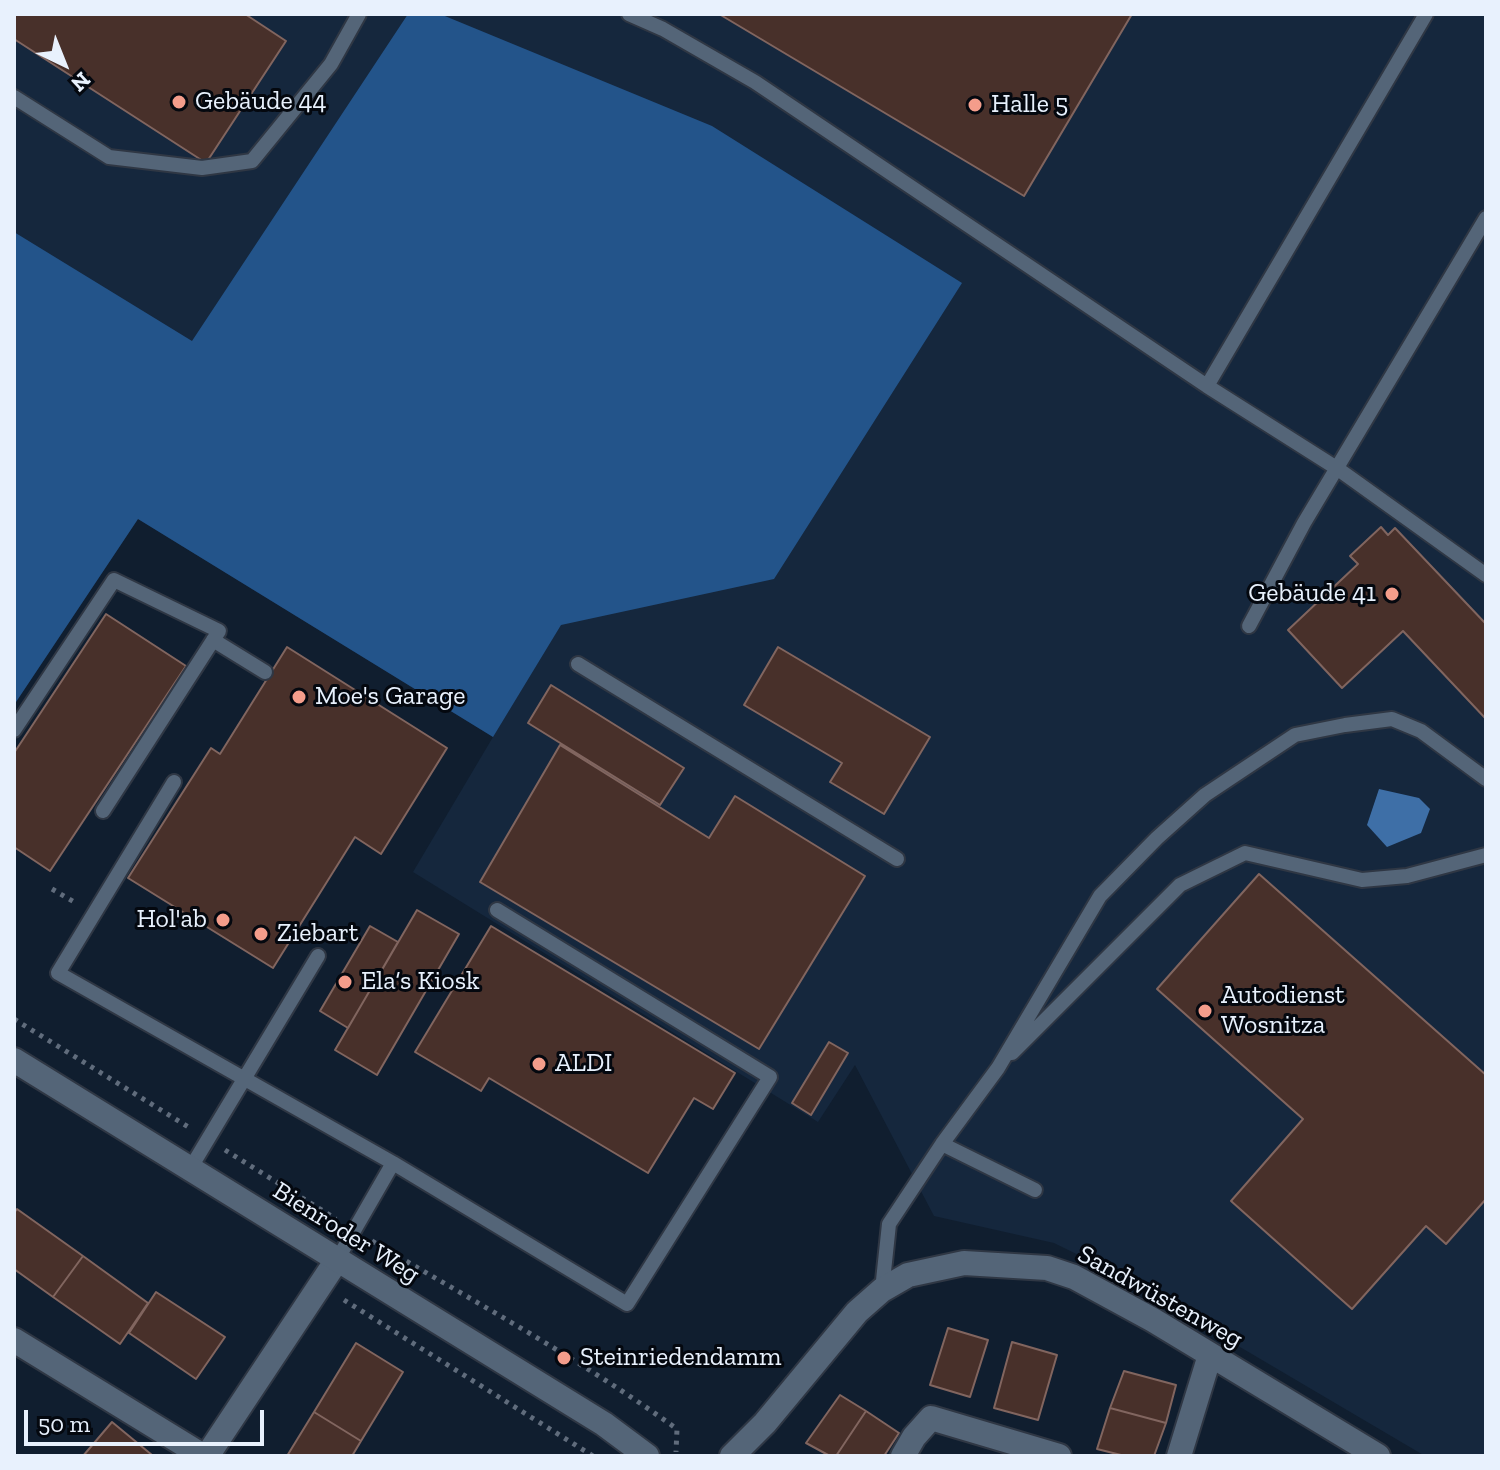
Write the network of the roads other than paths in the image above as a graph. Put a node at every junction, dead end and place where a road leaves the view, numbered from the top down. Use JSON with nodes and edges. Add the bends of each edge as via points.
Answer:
{"nodes":[{"id":1,"x":359,"y":14,"type":"edge"},
{"id":2,"x":629,"y":14,"type":"edge"},
{"id":3,"x":1426,"y":14,"type":"edge"},
{"id":4,"x":14,"y":97,"type":"edge"},
{"id":5,"x":1486,"y":218,"type":"edge"},
{"id":6,"x":1207,"y":386,"type":"junction"},
{"id":7,"x":1338,"y":469,"type":"junction"},
{"id":8,"x":1486,"y":575,"type":"edge"},
{"id":9,"x":1249,"y":626,"type":"dead end"},
{"id":10,"x":213,"y":640,"type":"junction"},
{"id":11,"x":578,"y":664,"type":"dead end"},
{"id":12,"x":265,"y":672,"type":"dead end"},
{"id":13,"x":14,"y":730,"type":"edge"},
{"id":14,"x":1486,"y":779,"type":"edge"},
{"id":15,"x":174,"y":782,"type":"dead end"},
{"id":16,"x":103,"y":811,"type":"dead end"},
{"id":17,"x":1486,"y":855,"type":"edge"},
{"id":18,"x":897,"y":859,"type":"dead end"},
{"id":19,"x":497,"y":910,"type":"dead end"},
{"id":20,"x":318,"y":956,"type":"dead end"},
{"id":21,"x":14,"y":1060,"type":"edge"},
{"id":22,"x":998,"y":1068,"type":"junction"},
{"id":23,"x":244,"y":1080,"type":"junction"},
{"id":24,"x":942,"y":1144,"type":"junction"},
{"id":25,"x":393,"y":1163,"type":"junction"},
{"id":26,"x":190,"y":1169,"type":"junction"},
{"id":27,"x":1035,"y":1190,"type":"dead end"},
{"id":28,"x":337,"y":1260,"type":"junction"},
{"id":29,"x":882,"y":1290,"type":"junction"},
{"id":30,"x":14,"y":1340,"type":"edge"},
{"id":31,"x":1210,"y":1355,"type":"junction"},
{"id":32,"x":205,"y":1456,"type":"edge"},
{"id":33,"x":647,"y":1456,"type":"edge"},
{"id":34,"x":732,"y":1456,"type":"edge"},
{"id":35,"x":903,"y":1456,"type":"edge"},
{"id":36,"x":1059,"y":1456,"type":"edge"},
{"id":37,"x":1179,"y":1456,"type":"edge"},
{"id":38,"x":1378,"y":1456,"type":"edge"}],
"edges":[{"from":1,"to":4,"type":"lane","via":[[331,64],[252,161],[202,168],[109,157]]},
{"from":2,"to":6,"type":"lane","via":[[755,82]]},
{"from":3,"to":6,"type":"lane"},
{"from":5,"to":7,"type":"lane"},
{"from":6,"to":7,"type":"lane"},
{"from":7,"to":8,"type":"lane"},
{"from":7,"to":9,"type":"lane"},
{"from":10,"to":12,"type":"lane"},
{"from":10,"to":13,"type":"lane","via":[[219,631],[114,580]]},
{"from":10,"to":16,"type":"lane"},
{"from":11,"to":18,"type":"lane"},
{"from":14,"to":22,"type":"lane","via":[[1421,731],[1392,719],[1295,735],[1205,795],[1100,896]]},
{"from":15,"to":23,"type":"lane","via":[[58,973]]},
{"from":17,"to":22,"type":"lane","via":[[1407,876],[1362,880],[1245,853],[1180,885]]},
{"from":19,"to":25,"type":"lane","via":[[770,1077],[627,1304]]},
{"from":20,"to":23,"type":"lane"},
{"from":21,"to":26,"type":"street","name":"Bienroder Weg"},
{"from":22,"to":24,"type":"lane"},
{"from":23,"to":25,"type":"lane"},
{"from":23,"to":26,"type":"lane"},
{"from":24,"to":27,"type":"lane"},
{"from":24,"to":29,"type":"lane","via":[[889,1224]]},
{"from":25,"to":28,"type":"lane"},
{"from":26,"to":28,"type":"street","name":"Bienroder Weg"},
{"from":28,"to":32,"type":"street"},
{"from":28,"to":33,"type":"street","name":"Bienroder Weg","via":[[621,1434]]},
{"from":29,"to":31,"type":"street","name":"Sandwüstenweg","via":[[908,1275],[964,1263],[1047,1268],[1100,1290]]},
{"from":29,"to":34,"type":"street","name":"Sandwüstenweg"},
{"from":30,"to":32,"type":"street"},
{"from":31,"to":37,"type":"street"},
{"from":31,"to":38,"type":"street","name":"Sandwüstenweg"},
{"from":35,"to":36,"type":"street","via":[[931,1418]]}]}
